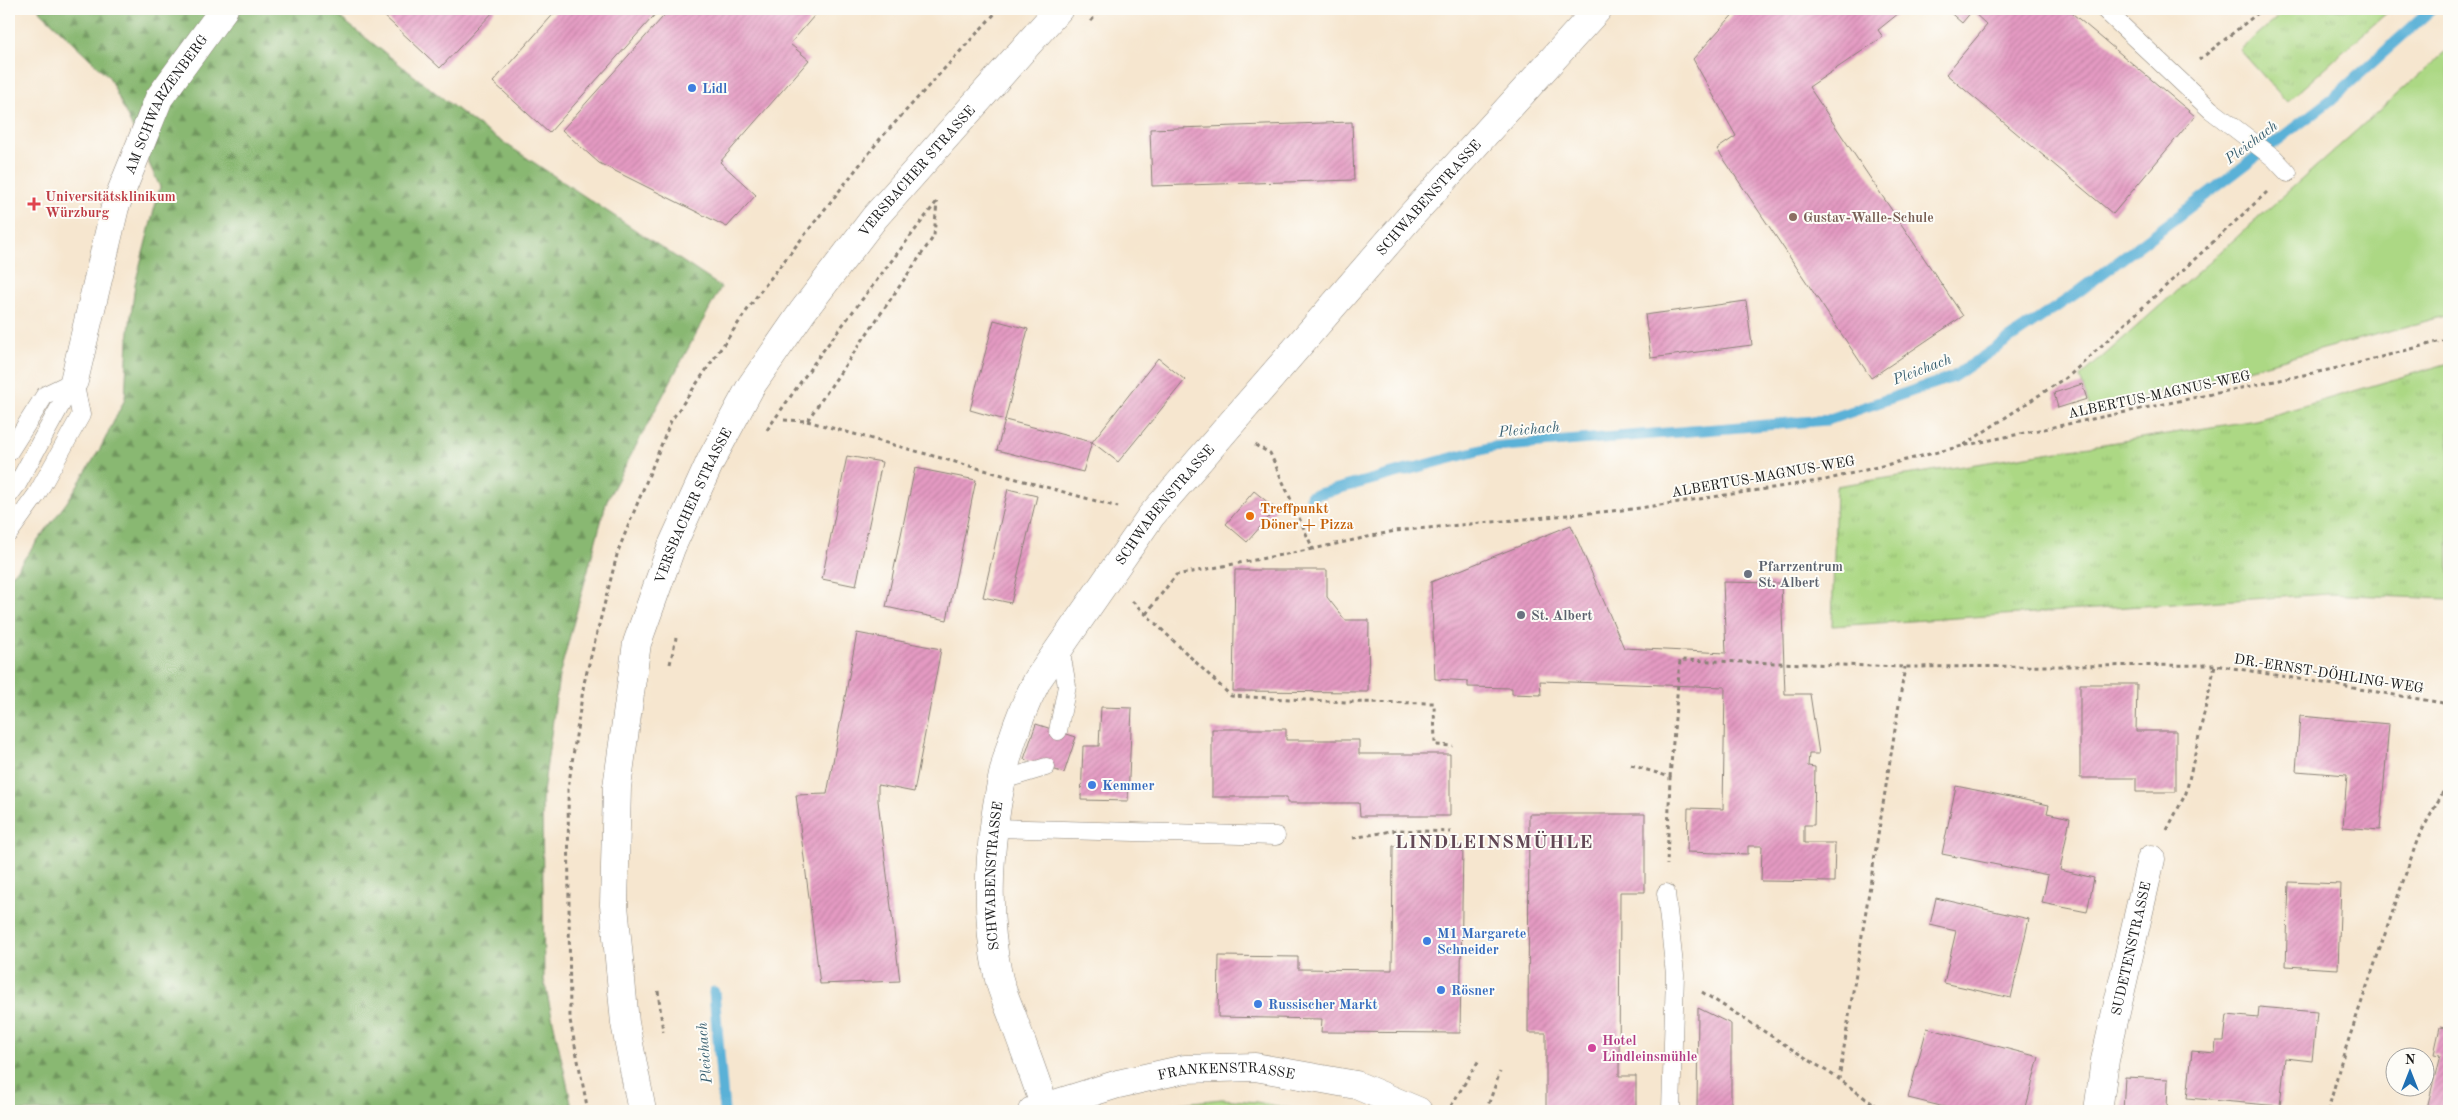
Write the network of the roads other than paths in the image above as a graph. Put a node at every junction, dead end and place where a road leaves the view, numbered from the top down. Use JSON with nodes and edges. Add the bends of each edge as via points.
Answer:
{"nodes":[{"id":1,"x":224,"y":9,"type":"edge"},
{"id":2,"x":1059,"y":9,"type":"edge"},
{"id":3,"x":1598,"y":9,"type":"edge"},
{"id":4,"x":2104,"y":9,"type":"edge"},
{"id":5,"x":2288,"y":173,"type":"road end"},
{"id":6,"x":74,"y":381,"type":"junction"},
{"id":7,"x":9,"y":452,"type":"edge"},
{"id":8,"x":9,"y":495,"type":"edge"},
{"id":9,"x":9,"y":533,"type":"edge"},
{"id":10,"x":1060,"y":647,"type":"junction"},
{"id":11,"x":1058,"y":731,"type":"dead end"},
{"id":12,"x":1046,"y":766,"type":"dead end"},
{"id":13,"x":1002,"y":780,"type":"junction"},
{"id":14,"x":994,"y":828,"type":"junction"},
{"id":15,"x":1276,"y":836,"type":"dead end"},
{"id":16,"x":2151,"y":859,"type":"road end"},
{"id":17,"x":1666,"y":894,"type":"road end"},
{"id":18,"x":1041,"y":1110,"type":"edge"},
{"id":19,"x":642,"y":1111,"type":"edge"},
{"id":20,"x":1418,"y":1111,"type":"edge"},
{"id":21,"x":1672,"y":1111,"type":"edge"},
{"id":22,"x":2098,"y":1111,"type":"edge"}],
"edges":[{"from":1,"to":6,"type":"street","name":"AM SCHWARZENBERG","via":[[159,98],[114,207]]},
{"from":2,"to":19,"type":"street","name":"VERSBACHER STRASSE","via":[[875,217],[803,311],[751,386],[710,460],[671,548],[637,643],[617,787],[614,905],[625,1024]]},
{"from":3,"to":10,"type":"street","name":"SCHWABENSTRASSE","via":[[1410,217],[1150,516]]},
{"from":4,"to":5,"type":"lane","via":[[2211,110],[2274,158]]},
{"from":6,"to":7,"type":"lane","via":[[45,395]]},
{"from":6,"to":8,"type":"lane"},
{"from":6,"to":9,"type":"lane","name":"AM SCHWARZENBERG","via":[[81,415],[37,494]]},
{"from":10,"to":11,"type":"lane","via":[[1067,686]]},
{"from":10,"to":13,"type":"street","name":"SCHWABENSTRASSE","via":[[1024,705]]},
{"from":12,"to":13,"type":"lane"},
{"from":13,"to":14,"type":"street","name":"SCHWABENSTRASSE"},
{"from":14,"to":15,"type":"lane"},
{"from":14,"to":18,"type":"street","name":"SCHWABENSTRASSE","via":[[989,910],[998,976]]},
{"from":16,"to":22,"type":"street","name":"SUDETENSTRASSE","via":[[2105,1060]]},
{"from":17,"to":21,"type":"lane","via":[[1676,974]]},
{"from":18,"to":20,"type":"street","name":"FRANKENSTRASSE","via":[[1118,1084],[1185,1070],[1255,1067],[1356,1085]]}]}
